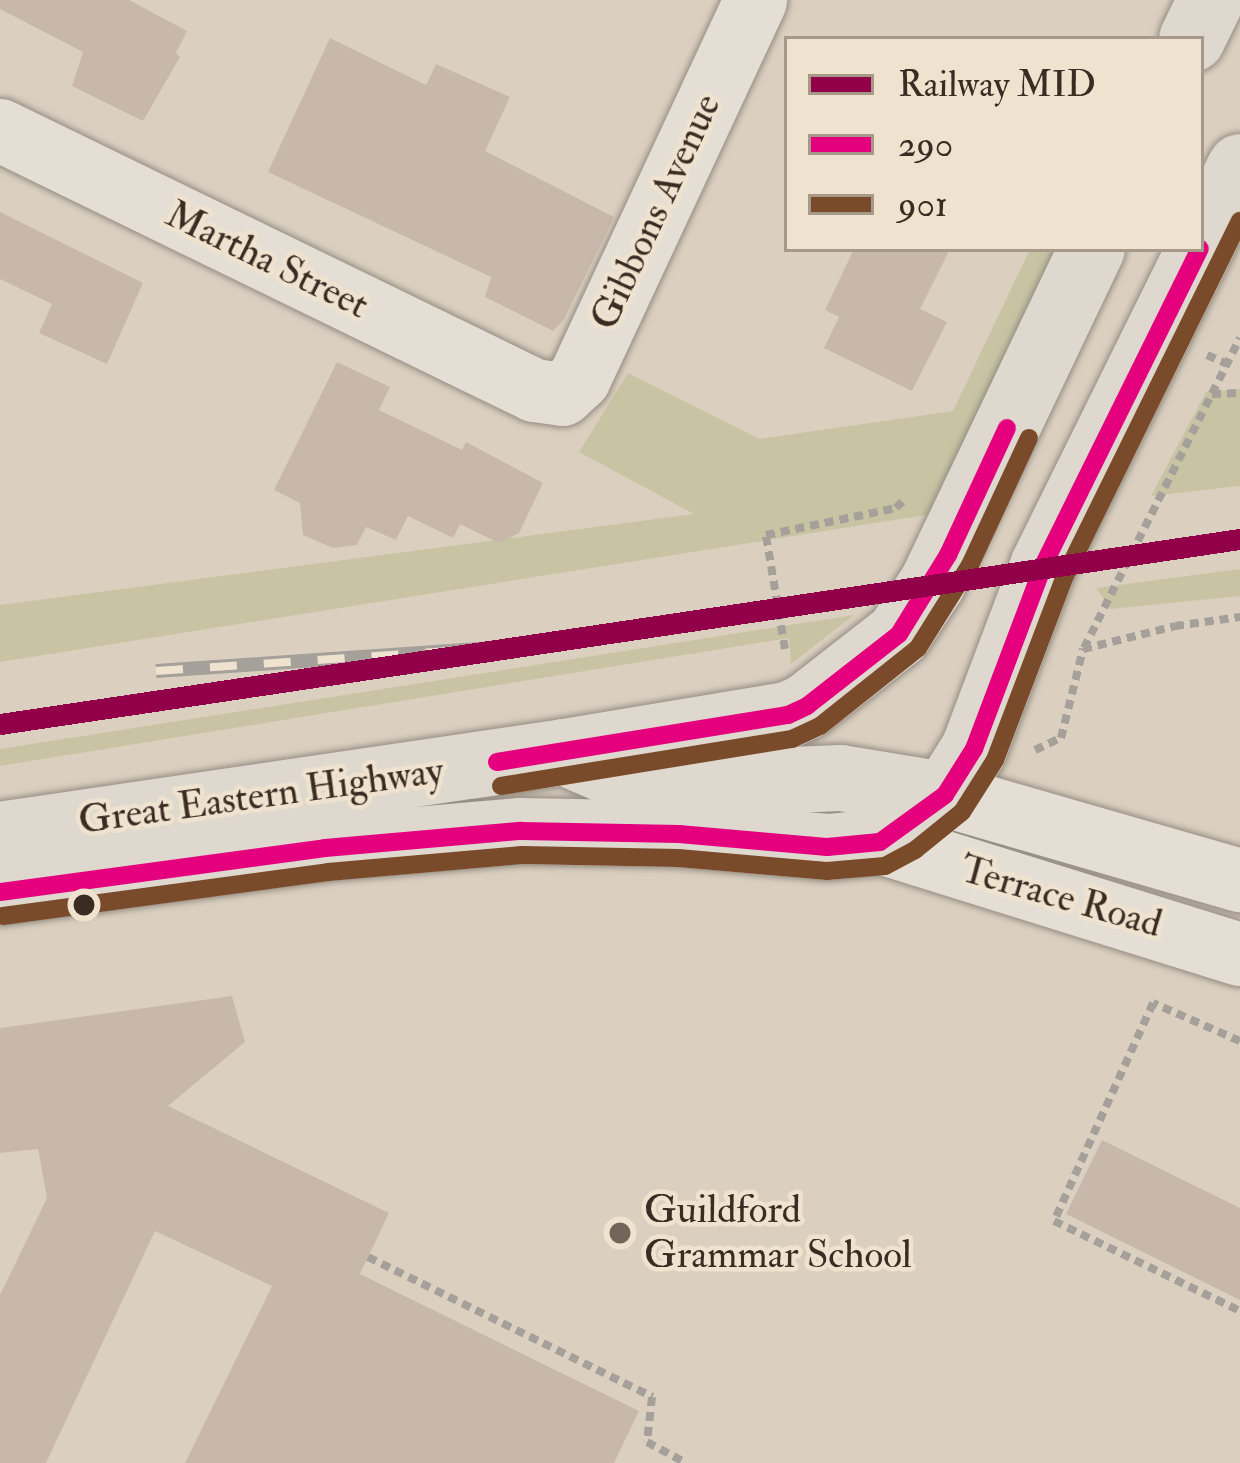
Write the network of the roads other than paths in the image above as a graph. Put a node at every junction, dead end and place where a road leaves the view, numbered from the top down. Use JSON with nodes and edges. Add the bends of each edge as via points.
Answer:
{"nodes":[{"id":1,"x":755,"y":0,"type":"edge"},
{"id":2,"x":1211,"y":0,"type":"edge"},
{"id":3,"x":1193,"y":36,"type":"edge"},
{"id":4,"x":0,"y":130,"type":"edge"},
{"id":5,"x":1240,"y":167,"type":"edge"},
{"id":6,"x":1204,"y":240,"type":"edge"},
{"id":7,"x":1091,"y":252,"type":"edge"},
{"id":8,"x":1198,"y":252,"type":"edge"},
{"id":9,"x":534,"y":390,"type":"joint"},
{"id":10,"x":564,"y":752,"type":"junction"},
{"id":11,"x":945,"y":795,"type":"junction"},
{"id":12,"x":0,"y":835,"type":"edge"},
{"id":13,"x":880,"y":842,"type":"junction"},
{"id":14,"x":1240,"y":880,"type":"edge"},
{"id":15,"x":0,"y":892,"type":"edge"},
{"id":16,"x":1240,"y":954,"type":"edge"}],
"edges":[{"from":1,"to":9,"type":"street","name":"Gibbons Avenue","via":[[579,378],[562,394]]},
{"from":2,"to":3,"type":"highway"},
{"from":4,"to":9,"type":"street","name":"Martha Street"},
{"from":5,"to":6,"type":"highway"},
{"from":7,"to":10,"type":"highway","name":"Great Eastern Highway","via":[[948,555],[898,634],[788,715]]},
{"from":8,"to":11,"type":"highway","via":[[1043,566],[981,735]]},
{"from":10,"to":11,"type":"highway","via":[[643,786],[841,778]]},
{"from":10,"to":12,"type":"highway","name":"Great Eastern Highway"},
{"from":11,"to":13,"type":"highway"},
{"from":11,"to":14,"type":"street","name":"Terrace Road"},
{"from":13,"to":15,"type":"highway","name":"Great Eastern Highway","via":[[827,847],[521,831]]},
{"from":13,"to":16,"type":"street","name":"Terrace Road"}]}
